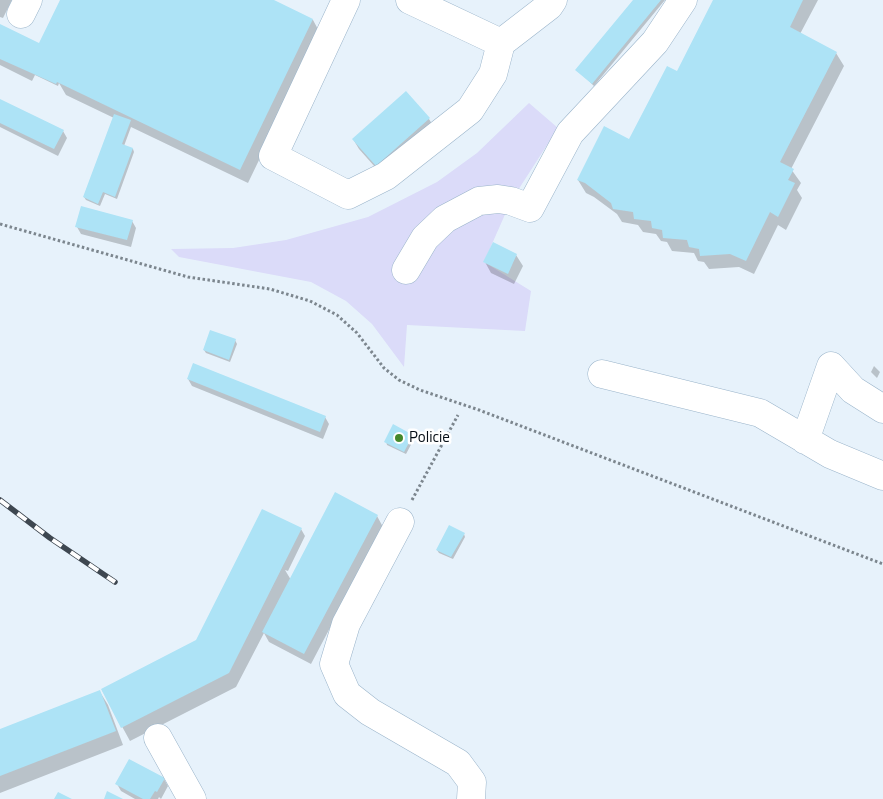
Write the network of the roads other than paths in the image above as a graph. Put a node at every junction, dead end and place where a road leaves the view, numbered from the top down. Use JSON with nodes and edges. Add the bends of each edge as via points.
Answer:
{"nodes":[{"id":1,"x":346,"y":0,"type":"edge"},
{"id":2,"x":410,"y":0,"type":"edge"},
{"id":3,"x":553,"y":0,"type":"edge"},
{"id":4,"x":683,"y":0,"type":"edge"},
{"id":5,"x":501,"y":44,"type":"junction"},
{"id":6,"x":406,"y":270,"type":"dead end"},
{"id":7,"x":602,"y":374,"type":"dead end"},
{"id":8,"x":883,"y":409,"type":"edge"},
{"id":9,"x":805,"y":440,"type":"junction"},
{"id":10,"x":883,"y":476,"type":"edge"},
{"id":11,"x":400,"y":522,"type":"road end"},
{"id":12,"x":158,"y":738,"type":"dead end"},
{"id":13,"x":192,"y":799,"type":"edge"},
{"id":14,"x":471,"y":799,"type":"edge"}],
"edges":[{"from":1,"to":5,"type":"lane","via":[[273,156],[348,195],[386,176],[470,110],[493,74]]},
{"from":2,"to":5,"type":"lane"},
{"from":3,"to":5,"type":"lane"},
{"from":4,"to":6,"type":"lane","via":[[655,42],[570,133],[530,208],[498,199],[472,204],[444,219],[425,238]]},
{"from":7,"to":9,"type":"lane","via":[[760,412]]},
{"from":8,"to":9,"type":"lane","via":[[853,390],[831,366]]},
{"from":9,"to":10,"type":"lane"},
{"from":11,"to":14,"type":"lane","via":[[346,624],[334,664],[347,694],[370,712],[458,762],[472,782]]},
{"from":12,"to":13,"type":"lane"}]}
